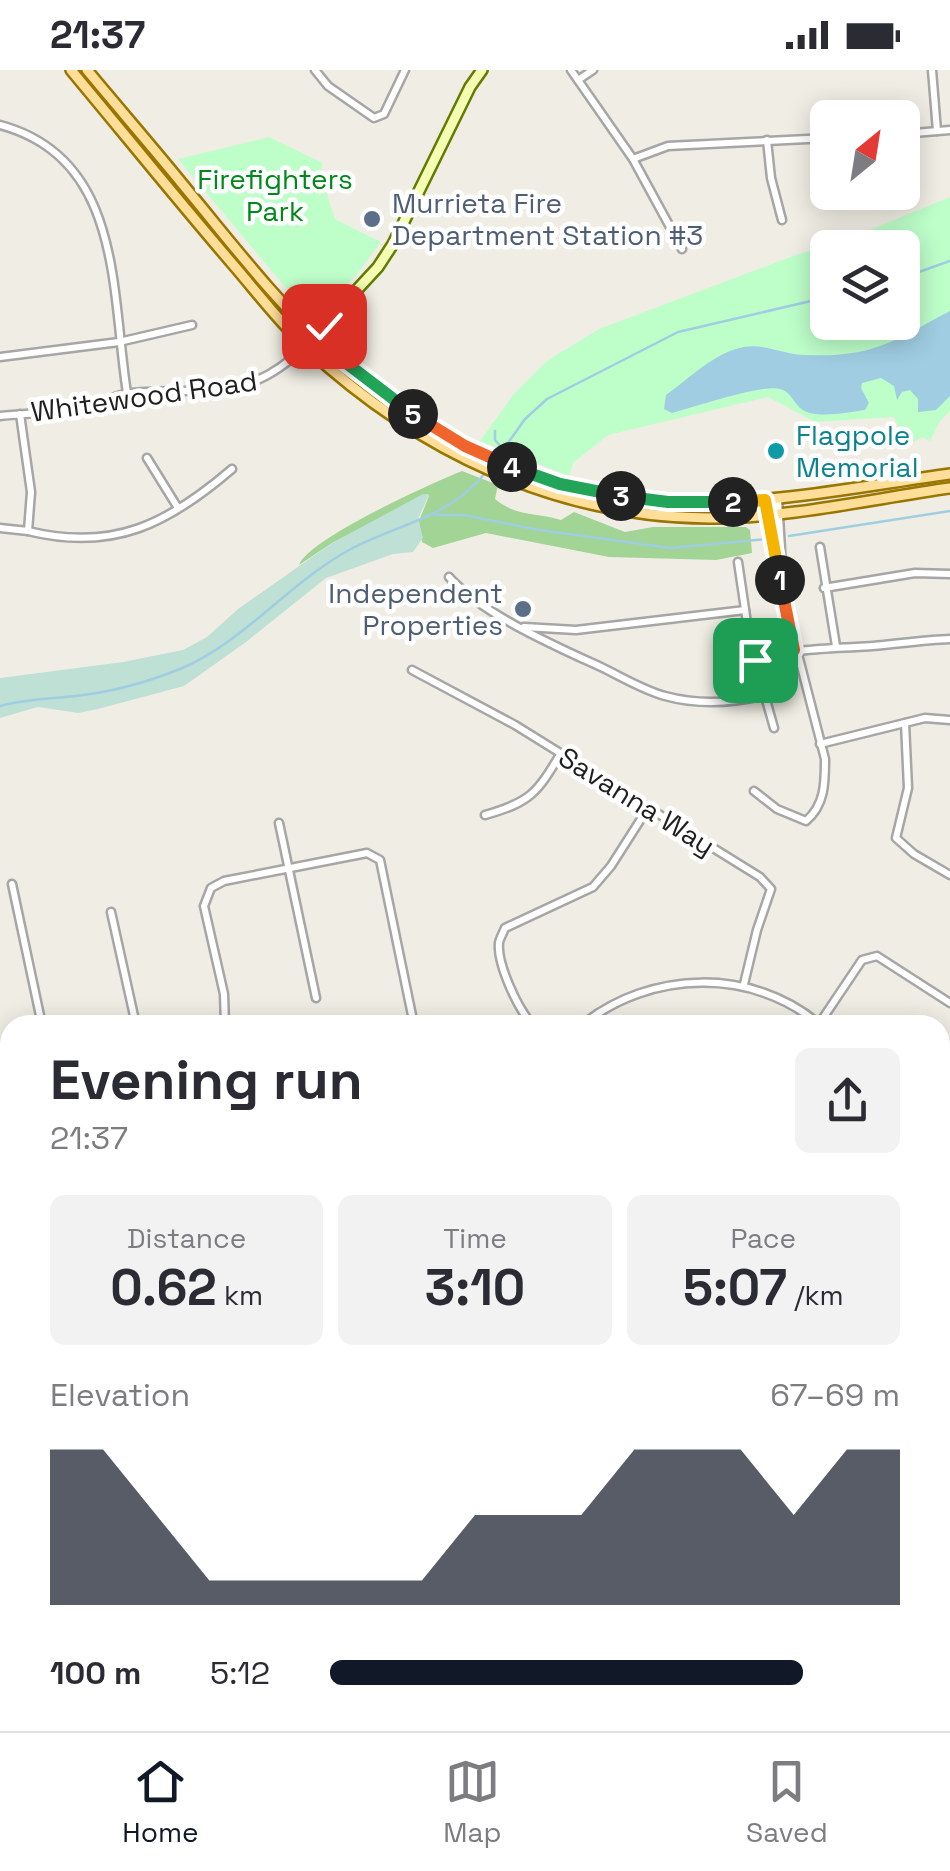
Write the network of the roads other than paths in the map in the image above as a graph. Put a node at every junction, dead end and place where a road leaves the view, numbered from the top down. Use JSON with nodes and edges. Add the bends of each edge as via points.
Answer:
{"nodes":[{"id":1,"x":71,"y":70,"type":"edge"},
{"id":2,"x":84,"y":70,"type":"edge"},
{"id":3,"x":315,"y":70,"type":"edge"},
{"id":4,"x":405,"y":70,"type":"edge"},
{"id":5,"x":482,"y":70,"type":"edge"},
{"id":6,"x":571,"y":70,"type":"edge"},
{"id":7,"x":594,"y":70,"type":"edge"},
{"id":8,"x":932,"y":70,"type":"edge"},
{"id":9,"x":578,"y":80,"type":"junction"},
{"id":10,"x":0,"y":125,"type":"edge"},
{"id":11,"x":938,"y":130,"type":"junction"},
{"id":12,"x":950,"y":130,"type":"edge"},
{"id":13,"x":920,"y":132,"type":"edge"},
{"id":14,"x":810,"y":139,"type":"edge"},
{"id":15,"x":766,"y":140,"type":"junction"},
{"id":16,"x":633,"y":158,"type":"junction"},
{"id":17,"x":782,"y":220,"type":"dead end"},
{"id":18,"x":682,"y":249,"type":"dead end"},
{"id":19,"x":192,"y":325,"type":"dead end"},
{"id":20,"x":314,"y":336,"type":"junction"},
{"id":21,"x":119,"y":342,"type":"junction"},
{"id":22,"x":305,"y":346,"type":"junction"},
{"id":23,"x":0,"y":357,"type":"edge"},
{"id":24,"x":127,"y":394,"type":"junction"},
{"id":25,"x":20,"y":414,"type":"junction"},
{"id":26,"x":0,"y":416,"type":"edge"},
{"id":27,"x":147,"y":458,"type":"dead end"},
{"id":28,"x":232,"y":469,"type":"dead end"},
{"id":29,"x":950,"y":474,"type":"edge"},
{"id":30,"x":950,"y":488,"type":"edge"},
{"id":31,"x":778,"y":499,"type":"junction"},
{"id":32,"x":765,"y":500,"type":"junction"},
{"id":33,"x":178,"y":508,"type":"junction"},
{"id":34,"x":779,"y":513,"type":"junction"},
{"id":35,"x":767,"y":514,"type":"junction"},
{"id":36,"x":0,"y":528,"type":"edge"},
{"id":37,"x":28,"y":531,"type":"junction"},
{"id":38,"x":820,"y":547,"type":"dead end"},
{"id":39,"x":738,"y":562,"type":"dead end"},
{"id":40,"x":950,"y":574,"type":"edge"},
{"id":41,"x":448,"y":577,"type":"dead end"},
{"id":42,"x":824,"y":588,"type":"junction"},
{"id":43,"x":783,"y":589,"type":"junction"},
{"id":44,"x":745,"y":610,"type":"junction"},
{"id":45,"x":522,"y":627,"type":"junction"},
{"id":46,"x":950,"y":639,"type":"edge"},
{"id":47,"x":836,"y":646,"type":"junction"},
{"id":48,"x":794,"y":650,"type":"junction"},
{"id":49,"x":755,"y":660,"type":"junction"},
{"id":50,"x":412,"y":670,"type":"dead end"},
{"id":51,"x":765,"y":695,"type":"junction"},
{"id":52,"x":950,"y":720,"type":"edge"},
{"id":53,"x":904,"y":723,"type":"junction"},
{"id":54,"x":774,"y":728,"type":"dead end"},
{"id":55,"x":820,"y":744,"type":"junction"},
{"id":56,"x":560,"y":753,"type":"junction"},
{"id":57,"x":754,"y":791,"type":"dead end"},
{"id":58,"x":648,"y":808,"type":"junction"},
{"id":59,"x":486,"y":815,"type":"dead end"},
{"id":60,"x":279,"y":823,"type":"dead end"},
{"id":61,"x":289,"y":870,"type":"junction"},
{"id":62,"x":950,"y":875,"type":"edge"},
{"id":63,"x":12,"y":884,"type":"dead end"},
{"id":64,"x":111,"y":912,"type":"dead end"},
{"id":65,"x":744,"y":984,"type":"junction"},
{"id":66,"x":316,"y":998,"type":"dead end"},
{"id":67,"x":950,"y":1003,"type":"edge"},
{"id":68,"x":40,"y":1015,"type":"edge"},
{"id":69,"x":134,"y":1015,"type":"edge"},
{"id":70,"x":225,"y":1015,"type":"edge"},
{"id":71,"x":412,"y":1015,"type":"edge"},
{"id":72,"x":526,"y":1015,"type":"edge"},
{"id":73,"x":595,"y":1015,"type":"edge"},
{"id":74,"x":805,"y":1015,"type":"edge"},
{"id":75,"x":826,"y":1015,"type":"edge"}],
"edges":[{"from":1,"to":22,"type":"main road"},
{"from":2,"to":20,"type":"main road"},
{"from":3,"to":4,"type":"street","via":[[374,118],[384,114]]},
{"from":5,"to":20,"type":"main road","name":"Whitewood Road","via":[[378,268]]},
{"from":6,"to":9,"type":"street"},
{"from":7,"to":9,"type":"street"},
{"from":8,"to":11,"type":"street"},
{"from":9,"to":16,"type":"street"},
{"from":10,"to":21,"type":"street","via":[[28,132],[54,150],[96,207],[109,251]]},
{"from":11,"to":12,"type":"street"},
{"from":11,"to":13,"type":"street"},
{"from":14,"to":15,"type":"street"},
{"from":15,"to":16,"type":"street","via":[[668,146]]},
{"from":15,"to":17,"type":"street"},
{"from":16,"to":18,"type":"street"},
{"from":19,"to":21,"type":"street"},
{"from":20,"to":22,"type":"main road","name":"Whitewood Road"},
{"from":20,"to":32,"type":"main road","via":[[398,404],[510,466],[624,497]]},
{"from":21,"to":23,"type":"street"},
{"from":21,"to":24,"type":"street"},
{"from":22,"to":24,"type":"street","name":"Whitewood Road","via":[[277,372],[246,385]]},
{"from":22,"to":35,"type":"main road","via":[[389,415],[470,462],[558,497],[626,512]]},
{"from":24,"to":25,"type":"street","name":"Whitewood Road"},
{"from":25,"to":26,"type":"street","name":"Whitewood Road"},
{"from":25,"to":37,"type":"street","via":[[31,492]]},
{"from":27,"to":33,"type":"street"},
{"from":28,"to":33,"type":"street"},
{"from":29,"to":31,"type":"main road"},
{"from":30,"to":34,"type":"main road"},
{"from":31,"to":32,"type":"main road"},
{"from":31,"to":34,"type":"street"},
{"from":32,"to":35,"type":"street"},
{"from":33,"to":37,"type":"street","via":[[141,530],[107,537],[60,539]]},
{"from":34,"to":35,"type":"main road"},
{"from":34,"to":43,"type":"street"},
{"from":35,"to":43,"type":"street"},
{"from":36,"to":37,"type":"street"},
{"from":38,"to":42,"type":"street"},
{"from":39,"to":44,"type":"street"},
{"from":40,"to":42,"type":"street"},
{"from":41,"to":45,"type":"street","via":[[463,594]]},
{"from":42,"to":47,"type":"street"},
{"from":43,"to":48,"type":"street"},
{"from":44,"to":45,"type":"street","via":[[576,630]]},
{"from":44,"to":49,"type":"street"},
{"from":45,"to":51,"type":"street","via":[[665,696],[708,702]]},
{"from":46,"to":47,"type":"street"},
{"from":47,"to":48,"type":"street"},
{"from":48,"to":49,"type":"street"},
{"from":48,"to":55,"type":"street"},
{"from":49,"to":51,"type":"street"},
{"from":50,"to":56,"type":"street","name":"Savanna Way"},
{"from":51,"to":54,"type":"street"},
{"from":52,"to":53,"type":"street"},
{"from":53,"to":55,"type":"street"},
{"from":53,"to":62,"type":"street","via":[[908,788],[896,838]]},
{"from":55,"to":57,"type":"street","via":[[825,786],[818,811],[806,821]]},
{"from":56,"to":58,"type":"street","name":"Savanna Way"},
{"from":56,"to":59,"type":"street","via":[[520,806]]},
{"from":58,"to":65,"type":"street","name":"Savanna Way","via":[[771,889]]},
{"from":58,"to":72,"type":"street","via":[[593,887],[505,928],[498,942],[503,964]]},
{"from":60,"to":61,"type":"street"},
{"from":61,"to":66,"type":"street"},
{"from":61,"to":70,"type":"street","via":[[211,888],[204,906]]},
{"from":61,"to":71,"type":"street","via":[[367,853],[380,860]]},
{"from":63,"to":68,"type":"street"},
{"from":64,"to":69,"type":"street"},
{"from":65,"to":73,"type":"street","via":[[667,986]]},
{"from":65,"to":74,"type":"street"},
{"from":67,"to":75,"type":"street","via":[[877,956],[862,960]]}]}
